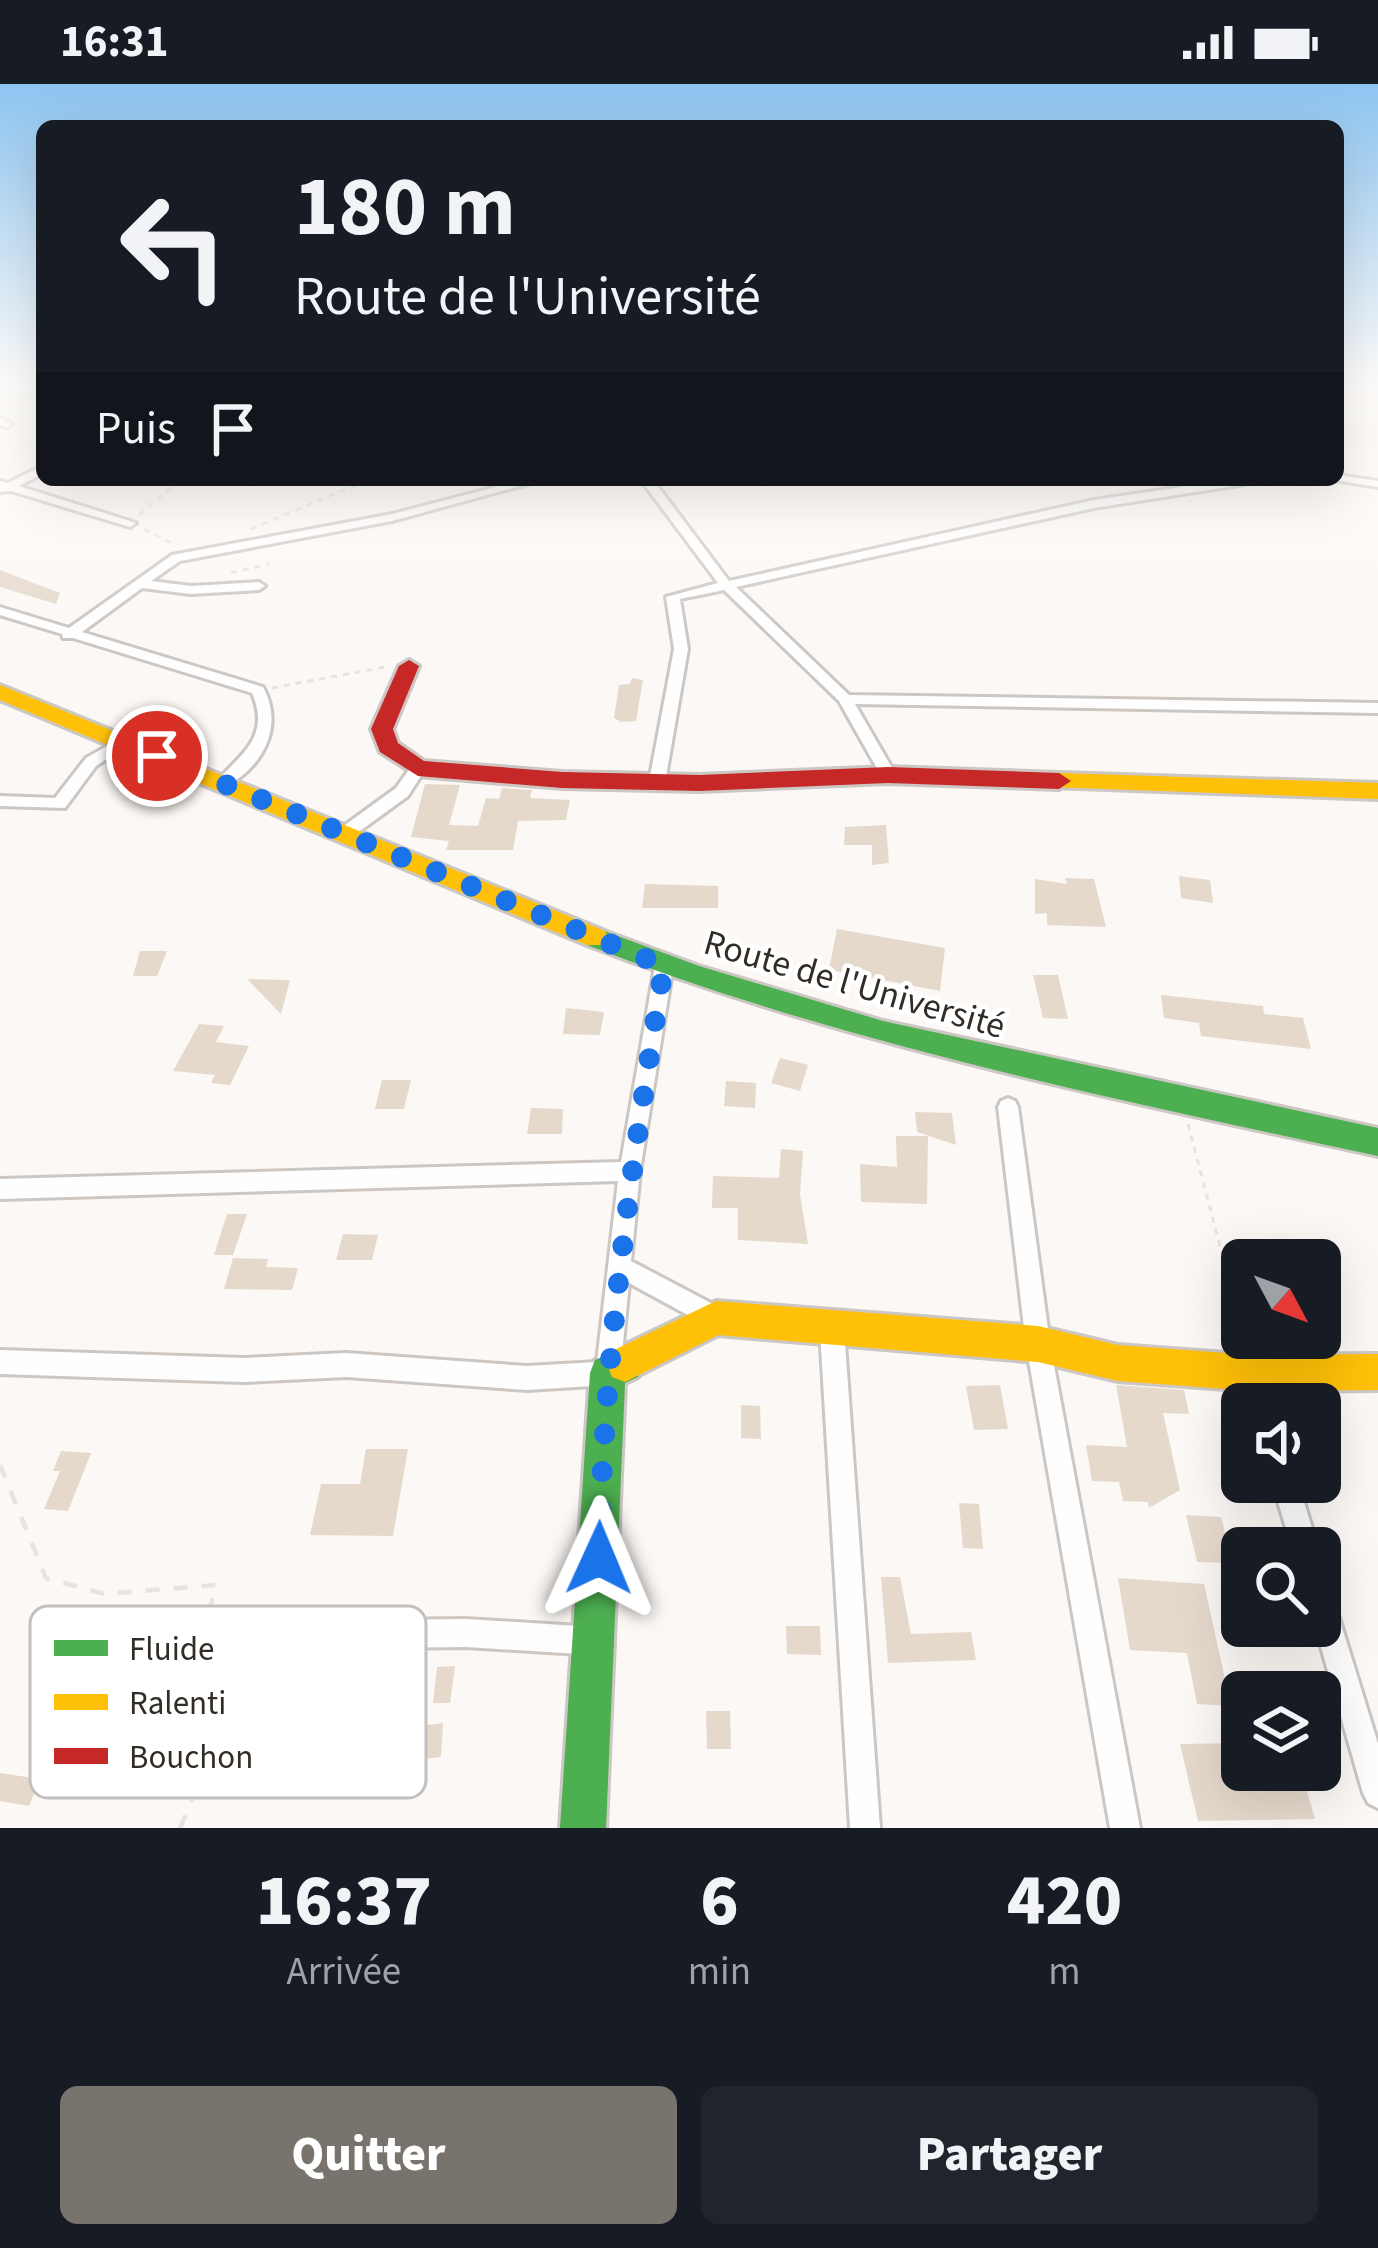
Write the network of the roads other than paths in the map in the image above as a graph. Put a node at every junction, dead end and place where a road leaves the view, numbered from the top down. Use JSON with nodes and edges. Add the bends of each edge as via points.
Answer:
{"nodes":[{"id":1,"x":36,"y":472,"type":"edge"},
{"id":2,"x":1344,"y":479,"type":"edge"},
{"id":3,"x":1378,"y":484,"type":"edge"},
{"id":4,"x":513,"y":486,"type":"edge"},
{"id":5,"x":651,"y":486,"type":"edge"},
{"id":6,"x":1212,"y":486,"type":"edge"},
{"id":7,"x":3,"y":488,"type":"edge"},
{"id":8,"x":130,"y":523,"type":"road end"},
{"id":9,"x":724,"y":583,"type":"junction"},
{"id":10,"x":140,"y":584,"type":"junction"},
{"id":11,"x":260,"y":586,"type":"dead end"},
{"id":12,"x":0,"y":611,"type":"edge"},
{"id":13,"x":68,"y":635,"type":"junction"},
{"id":14,"x":409,"y":666,"type":"road end"},
{"id":15,"x":0,"y":692,"type":"edge"},
{"id":16,"x":845,"y":699,"type":"junction"},
{"id":17,"x":1378,"y":708,"type":"edge"},
{"id":18,"x":123,"y":742,"type":"junction"},
{"id":19,"x":418,"y":769,"type":"junction"},
{"id":20,"x":888,"y":775,"type":"junction"},
{"id":21,"x":657,"y":782,"type":"junction"},
{"id":22,"x":223,"y":783,"type":"junction"},
{"id":23,"x":1378,"y":791,"type":"edge"},
{"id":24,"x":0,"y":801,"type":"edge"},
{"id":25,"x":347,"y":832,"type":"junction"},
{"id":26,"x":664,"y":966,"type":"junction"},
{"id":27,"x":1008,"y":1107,"type":"dead end"},
{"id":28,"x":1378,"y":1142,"type":"edge"},
{"id":29,"x":630,"y":1171,"type":"junction"},
{"id":30,"x":0,"y":1189,"type":"edge"},
{"id":31,"x":621,"y":1268,"type":"junction"},
{"id":32,"x":716,"y":1318,"type":"junction"},
{"id":33,"x":832,"y":1330,"type":"junction"},
{"id":34,"x":1038,"y":1344,"type":"junction"},
{"id":35,"x":0,"y":1362,"type":"edge"},
{"id":36,"x":1378,"y":1372,"type":"edge"},
{"id":37,"x":608,"y":1373,"type":"junction"},
{"id":38,"x":1253,"y":1373,"type":"junction"},
{"id":39,"x":1256,"y":1383,"type":"edge"},
{"id":40,"x":426,"y":1633,"type":"edge"},
{"id":41,"x":595,"y":1642,"type":"junction"},
{"id":42,"x":1335,"y":1647,"type":"edge"},
{"id":43,"x":1378,"y":1793,"type":"edge"},
{"id":44,"x":583,"y":1828,"type":"edge"},
{"id":45,"x":865,"y":1828,"type":"edge"},
{"id":46,"x":1125,"y":1828,"type":"edge"}],
"edges":[{"from":1,"to":7,"type":"street"},
{"from":2,"to":3,"type":"street"},
{"from":4,"to":10,"type":"street","via":[[176,558]]},
{"from":5,"to":9,"type":"street"},
{"from":6,"to":9,"type":"street"},
{"from":7,"to":8,"type":"street"},
{"from":9,"to":16,"type":"street"},
{"from":9,"to":21,"type":"street","via":[[673,597],[681,649]]},
{"from":10,"to":11,"type":"street"},
{"from":10,"to":13,"type":"street"},
{"from":12,"to":13,"type":"street"},
{"from":13,"to":22,"type":"street","via":[[258,690],[270,711],[267,729],[252,758]]},
{"from":14,"to":19,"type":"street","via":[[382,729],[388,747]]},
{"from":15,"to":18,"type":"street","name":"Route de l'Université"},
{"from":16,"to":17,"type":"street"},
{"from":16,"to":20,"type":"street"},
{"from":18,"to":22,"type":"street","name":"Route de l'Université"},
{"from":18,"to":24,"type":"street","via":[[91,762],[59,804]]},
{"from":19,"to":21,"type":"street"},
{"from":19,"to":25,"type":"street","via":[[402,792]]},
{"from":20,"to":21,"type":"street"},
{"from":20,"to":23,"type":"street"},
{"from":22,"to":25,"type":"street","name":"Route de l'Université"},
{"from":25,"to":26,"type":"street","name":"Route de l'Université"},
{"from":26,"to":28,"type":"street","name":"Route de l'Université","via":[[965,1053]]},
{"from":26,"to":29,"type":"street"},
{"from":27,"to":34,"type":"street"},
{"from":29,"to":30,"type":"street"},
{"from":29,"to":31,"type":"street"},
{"from":31,"to":32,"type":"street"},
{"from":31,"to":37,"type":"street"},
{"from":32,"to":33,"type":"street"},
{"from":32,"to":37,"type":"street"},
{"from":33,"to":34,"type":"street"},
{"from":33,"to":45,"type":"street"},
{"from":34,"to":38,"type":"street","via":[[1118,1363]]},
{"from":34,"to":46,"type":"street"},
{"from":35,"to":37,"type":"street","via":[[346,1365],[527,1378]]},
{"from":36,"to":38,"type":"street"},
{"from":37,"to":41,"type":"street"},
{"from":38,"to":39,"type":"street"},
{"from":40,"to":41,"type":"street"},
{"from":41,"to":44,"type":"street"},
{"from":42,"to":43,"type":"street"}]}
